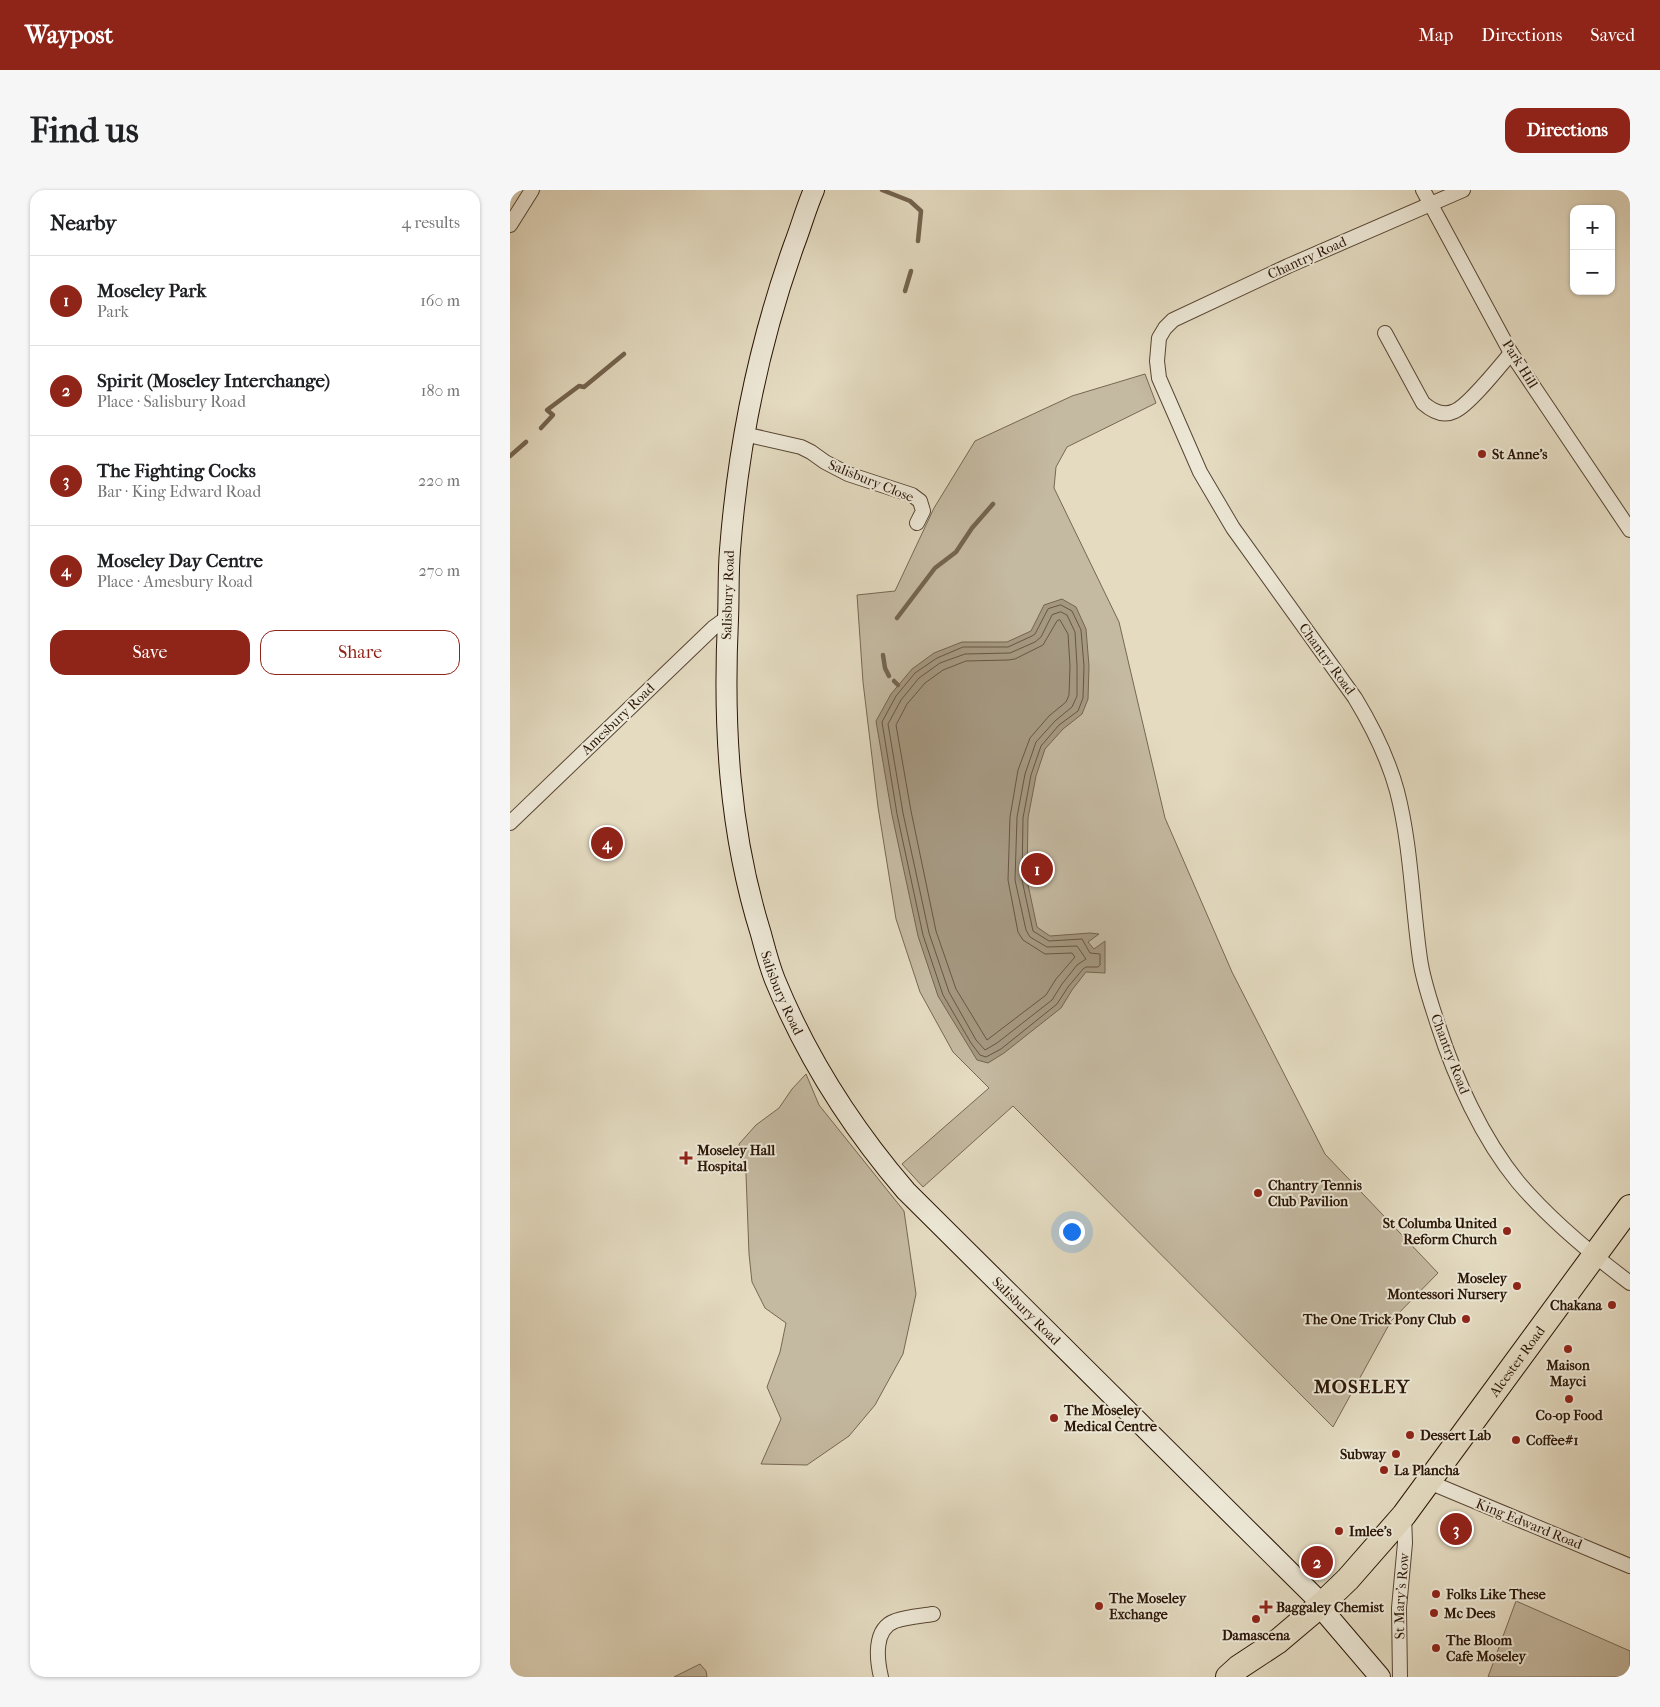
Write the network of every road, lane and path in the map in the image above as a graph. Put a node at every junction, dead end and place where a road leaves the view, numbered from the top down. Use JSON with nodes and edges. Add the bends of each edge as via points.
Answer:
{"nodes":[{"id":1,"x":532,"y":190,"type":"edge"},
{"id":2,"x":814,"y":190,"type":"edge"},
{"id":3,"x":1423,"y":190,"type":"edge"},
{"id":4,"x":1463,"y":190,"type":"edge"},
{"id":5,"x":1430,"y":205,"type":"junction"},
{"id":6,"x":510,"y":225,"type":"edge"},
{"id":7,"x":1385,"y":334,"type":"dead end"},
{"id":8,"x":1511,"y":353,"type":"junction"},
{"id":9,"x":744,"y":434,"type":"junction"},
{"id":10,"x":917,"y":523,"type":"dead end"},
{"id":11,"x":1630,"y":530,"type":"edge"},
{"id":12,"x":728,"y":617,"type":"junction"},
{"id":13,"x":510,"y":823,"type":"edge"},
{"id":14,"x":1630,"y":1207,"type":"edge"},
{"id":15,"x":1594,"y":1257,"type":"junction"},
{"id":16,"x":1630,"y":1283,"type":"edge"},
{"id":17,"x":1429,"y":1482,"type":"junction"},
{"id":18,"x":1404,"y":1515,"type":"junction"},
{"id":19,"x":1630,"y":1566,"type":"edge"},
{"id":20,"x":1330,"y":1609,"type":"junction"},
{"id":21,"x":933,"y":1614,"type":"dead end"},
{"id":22,"x":881,"y":1677,"type":"edge"},
{"id":23,"x":1230,"y":1677,"type":"edge"},
{"id":24,"x":1380,"y":1677,"type":"edge"},
{"id":25,"x":1390,"y":1677,"type":"edge"},
{"id":26,"x":1400,"y":1677,"type":"edge"}],
"edges":[{"from":1,"to":6,"type":"street"},
{"from":2,"to":9,"type":"main road","name":"Salisbury Road","via":[[781,282]]},
{"from":3,"to":5,"type":"street","name":"Park Hill"},
{"from":4,"to":5,"type":"street","name":"Chantry Road"},
{"from":5,"to":8,"type":"street","name":"Park Hill"},
{"from":5,"to":15,"type":"street","name":"Chantry Road","via":[[1173,320],[1159,338],[1159,378],[1200,472],[1233,528],[1370,723],[1398,798],[1404,824],[1420,962],[1431,1003],[1444,1046],[1485,1135],[1518,1182]]},
{"from":7,"to":8,"type":"street","via":[[1423,403],[1432,412],[1445,414],[1465,403]]},
{"from":8,"to":11,"type":"street","name":"Park Hill"},
{"from":9,"to":10,"type":"street","name":"Salisbury Close","via":[[801,447],[848,474],[912,495],[920,501],[923,511]]},
{"from":9,"to":12,"type":"main road","name":"Salisbury Road","via":[[730,553]]},
{"from":12,"to":13,"type":"street","name":"Amesbury Road"},
{"from":12,"to":20,"type":"main road","name":"Salisbury Road","via":[[726,723],[738,841],[754,912],[774,978],[812,1058],[873,1152],[906,1191]]},
{"from":14,"to":15,"type":"highway","name":"Alcester Road"},
{"from":15,"to":16,"type":"street","name":"Chantry Road"},
{"from":15,"to":17,"type":"highway","name":"Alcester Road"},
{"from":17,"to":18,"type":"highway","name":"Alcester Road"},
{"from":17,"to":19,"type":"street","name":"King Edward Road"},
{"from":18,"to":20,"type":"highway","name":"Alcester Road","via":[[1384,1554],[1362,1585]]},
{"from":18,"to":26,"type":"street","name":"St Mary's Row","via":[[1399,1608]]},
{"from":20,"to":23,"type":"highway","name":"Alcester Road","via":[[1239,1667]]},
{"from":20,"to":24,"type":"main road"},
{"from":20,"to":25,"type":"main road","via":[[1384,1663]]},
{"from":21,"to":22,"type":"street","via":[[893,1622],[885,1628],[878,1643]]}]}
